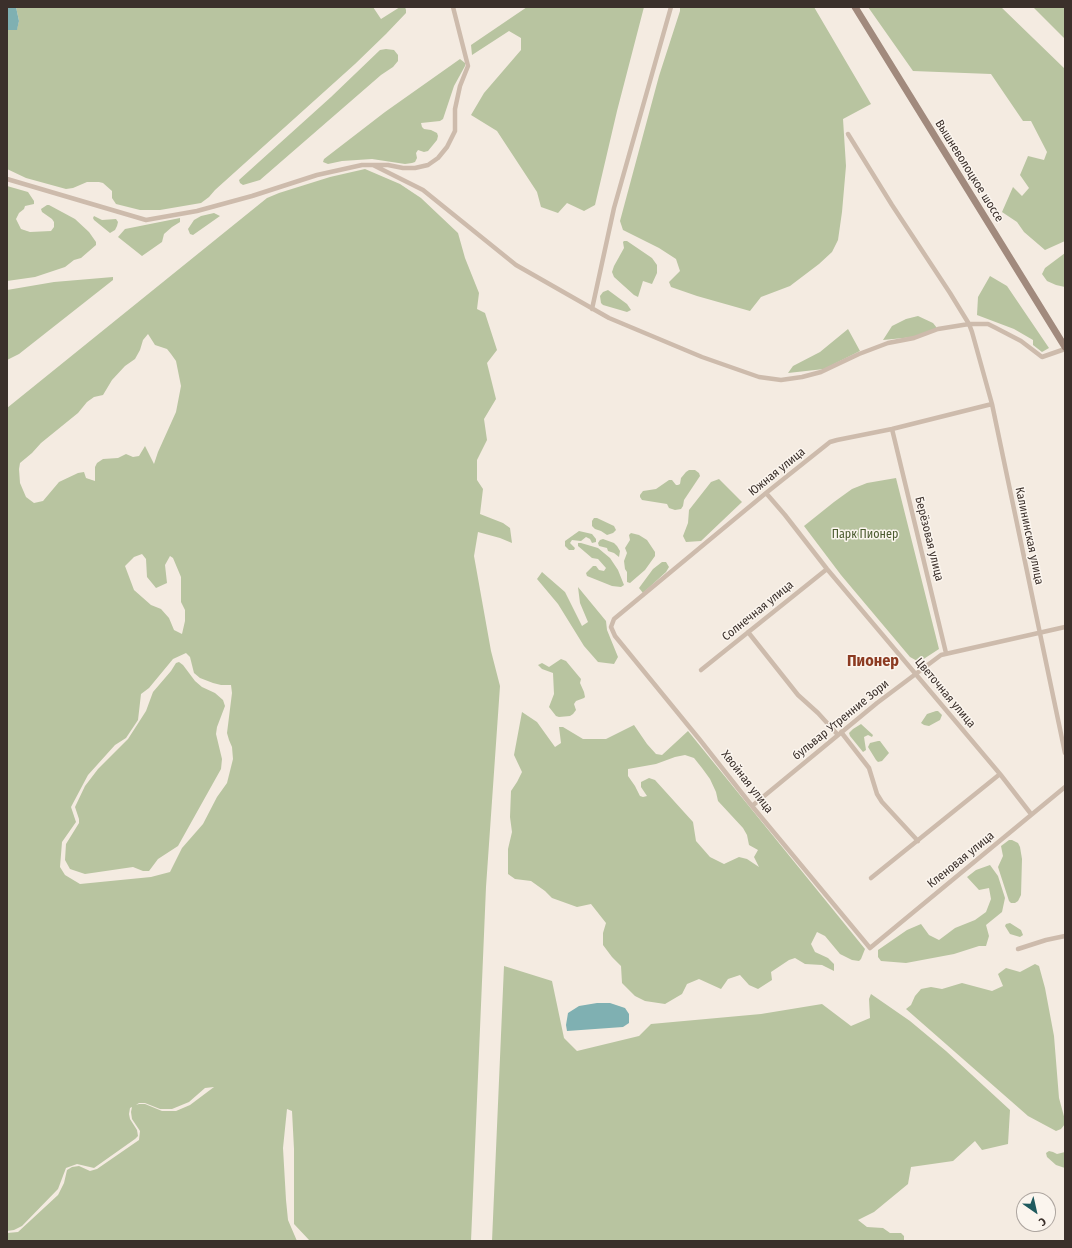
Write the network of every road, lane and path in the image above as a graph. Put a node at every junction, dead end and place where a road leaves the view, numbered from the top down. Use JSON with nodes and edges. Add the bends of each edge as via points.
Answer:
{"nodes":[{"id":1,"x":453,"y":7,"type":"edge"},
{"id":2,"x":671,"y":7,"type":"edge"},
{"id":3,"x":855,"y":7,"type":"edge"},
{"id":4,"x":848,"y":134,"type":"dead end"},
{"id":5,"x":373,"y":165,"type":"junction"},
{"id":6,"x":7,"y":179,"type":"edge"},
{"id":7,"x":592,"y":309,"type":"junction"},
{"id":8,"x":969,"y":324,"type":"junction"},
{"id":9,"x":1065,"y":348,"type":"edge"},
{"id":10,"x":992,"y":404,"type":"junction"},
{"id":11,"x":892,"y":429,"type":"junction"},
{"id":12,"x":766,"y":493,"type":"junction"},
{"id":13,"x":827,"y":569,"type":"junction"},
{"id":14,"x":611,"y":627,"type":"joint"},
{"id":15,"x":1065,"y":627,"type":"edge"},
{"id":16,"x":748,"y":632,"type":"junction"},
{"id":17,"x":1039,"y":634,"type":"junction"},
{"id":18,"x":946,"y":653,"type":"junction"},
{"id":19,"x":701,"y":670,"type":"dead end"},
{"id":20,"x":915,"y":674,"type":"junction"},
{"id":21,"x":840,"y":734,"type":"junction"},
{"id":22,"x":1065,"y":753,"type":"edge"},
{"id":23,"x":1000,"y":774,"type":"junction"},
{"id":24,"x":1065,"y":787,"type":"edge"},
{"id":25,"x":752,"y":806,"type":"junction"},
{"id":26,"x":1031,"y":814,"type":"junction"},
{"id":27,"x":918,"y":841,"type":"junction"},
{"id":28,"x":871,"y":878,"type":"dead end"},
{"id":29,"x":1065,"y":936,"type":"edge"},
{"id":30,"x":870,"y":948,"type":"joint"},
{"id":31,"x":1018,"y":949,"type":"dead end"}],
"edges":[{"from":1,"to":5,"type":"street","via":[[468,66],[455,109],[455,131],[438,158],[428,165],[415,168],[388,164]]},
{"from":2,"to":7,"type":"street","via":[[614,208]]},
{"from":3,"to":9,"type":"main road","name":"Вышневолоцкое шоссе"},
{"from":4,"to":8,"type":"street","name":"Калининская улица"},
{"from":5,"to":6,"type":"street","via":[[317,175],[197,211],[146,220]]},
{"from":5,"to":7,"type":"street","via":[[423,190],[516,265]]},
{"from":7,"to":8,"type":"street","via":[[702,356],[759,377],[781,380],[822,372],[888,343],[914,338],[938,329]]},
{"from":8,"to":9,"type":"street","via":[[996,328],[1042,356]]},
{"from":8,"to":10,"type":"street","name":"Калининская улица"},
{"from":10,"to":11,"type":"street","name":"Южная улица"},
{"from":10,"to":17,"type":"street","name":"Калининская улица"},
{"from":11,"to":12,"type":"street","name":"Южная улица","via":[[830,442]]},
{"from":11,"to":18,"type":"street","name":"Берёзовая улица"},
{"from":12,"to":13,"type":"street","name":"Цветочная улица"},
{"from":12,"to":14,"type":"street","name":"Южная улица","via":[[614,619]]},
{"from":13,"to":16,"type":"street","name":"Солнечная улица"},
{"from":13,"to":20,"type":"street","name":"Цветочная улица"},
{"from":14,"to":25,"type":"street","name":"Хвойная улица","via":[[615,636]]},
{"from":15,"to":17,"type":"street","name":"бульвар Утренние Зори"},
{"from":16,"to":19,"type":"street","name":"Солнечная улица"},
{"from":16,"to":21,"type":"street","via":[[798,695]]},
{"from":17,"to":18,"type":"street","name":"бульвар Утренние Зори"},
{"from":17,"to":22,"type":"street","name":"Калининская улица"},
{"from":18,"to":20,"type":"street","name":"бульвар Утренние Зори"},
{"from":20,"to":21,"type":"street","name":"бульвар Утренние Зори"},
{"from":20,"to":23,"type":"street","name":"Цветочная улица"},
{"from":21,"to":25,"type":"street","name":"бульвар Утренние Зори"},
{"from":21,"to":27,"type":"street","via":[[869,768],[882,802]]},
{"from":23,"to":26,"type":"street","name":"Цветочная улица"},
{"from":23,"to":27,"type":"street"},
{"from":24,"to":26,"type":"street","name":"Кленовая улица"},
{"from":25,"to":30,"type":"street","name":"Хвойная улица"},
{"from":26,"to":30,"type":"street","name":"Кленовая улица"},
{"from":27,"to":28,"type":"street"},
{"from":29,"to":31,"type":"street"}]}
